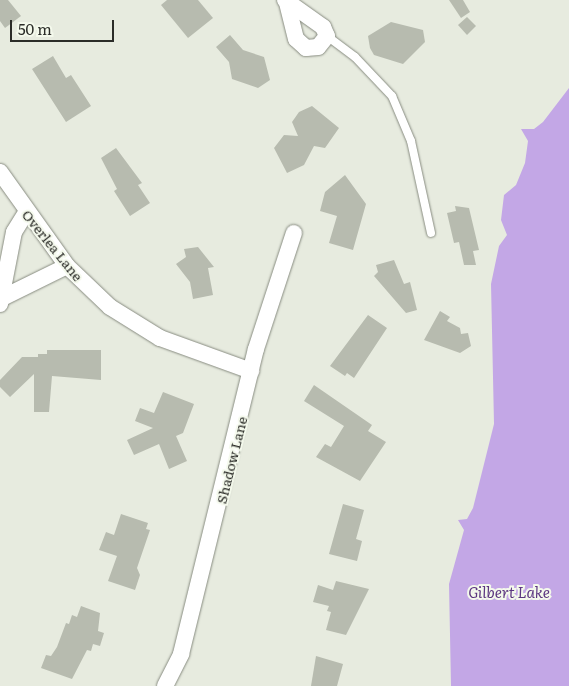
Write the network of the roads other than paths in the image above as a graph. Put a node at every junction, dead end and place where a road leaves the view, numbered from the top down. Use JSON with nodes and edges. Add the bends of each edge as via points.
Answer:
{"nodes":[{"id":1,"x":286,"y":1,"type":"edge"},
{"id":2,"x":327,"y":36,"type":"junction"},
{"id":3,"x":0,"y":172,"type":"edge"},
{"id":4,"x":26,"y":213,"type":"junction"},
{"id":5,"x":294,"y":233,"type":"dead end"},
{"id":6,"x":431,"y":233,"type":"dead end"},
{"id":7,"x":67,"y":266,"type":"junction"},
{"id":8,"x":2,"y":300,"type":"edge"},
{"id":9,"x":251,"y":371,"type":"junction"},
{"id":10,"x":165,"y":686,"type":"edge"}],
"edges":[{"from":1,"to":2,"type":"street","via":[[316,20]]},
{"from":1,"to":2,"type":"street","via":[[293,33],[301,44],[318,47]]},
{"from":2,"to":6,"type":"lane","via":[[355,57],[392,96],[411,141]]},
{"from":3,"to":4,"type":"street","name":"Overlea Lane"},
{"from":4,"to":7,"type":"street","name":"Overlea Lane"},
{"from":4,"to":8,"type":"street","via":[[14,232]]},
{"from":5,"to":9,"type":"street","name":"Shadow Lane"},
{"from":7,"to":8,"type":"street"},
{"from":7,"to":9,"type":"street","name":"Overlea Lane","via":[[110,307],[145,330]]},
{"from":9,"to":10,"type":"street","name":"Shadow Lane","via":[[188,631]]}]}
